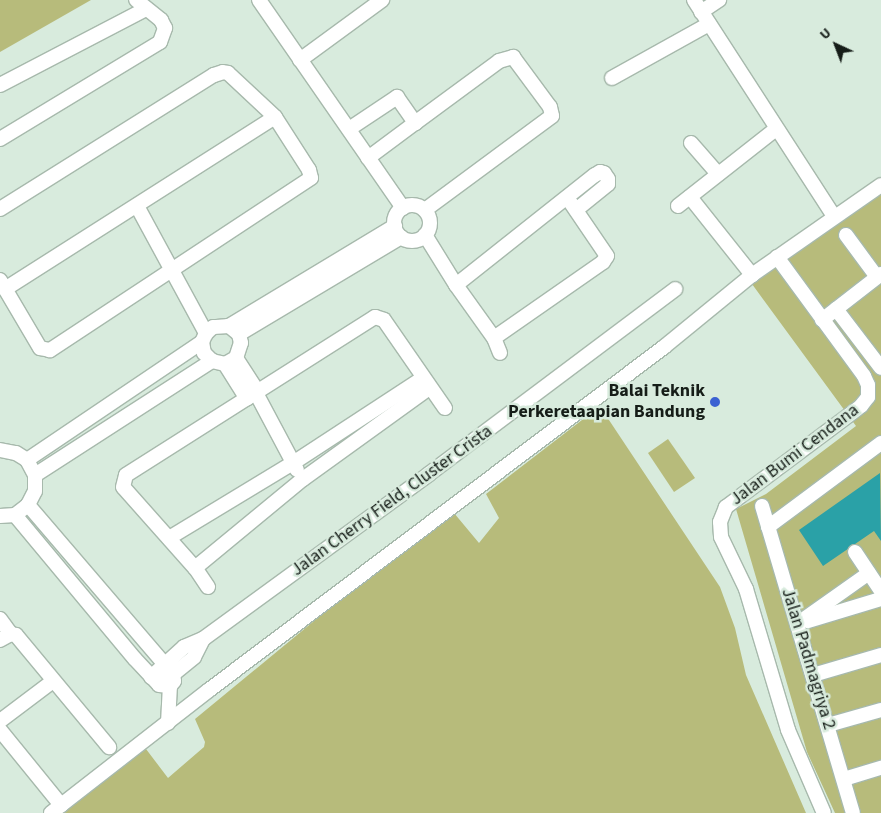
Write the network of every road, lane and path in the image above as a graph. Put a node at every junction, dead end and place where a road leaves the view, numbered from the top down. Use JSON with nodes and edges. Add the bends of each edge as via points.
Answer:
{"nodes":[{"id":1,"x":259,"y":0,"type":"edge"},
{"id":2,"x":382,"y":0,"type":"edge"},
{"id":3,"x":719,"y":0,"type":"edge"},
{"id":4,"x":141,"y":5,"type":"edge"},
{"id":5,"x":701,"y":12,"type":"edge"},
{"id":6,"x":300,"y":60,"type":"junction"},
{"id":7,"x":612,"y":78,"type":"dead end"},
{"id":8,"x":0,"y":85,"type":"edge"},
{"id":9,"x":274,"y":117,"type":"junction"},
{"id":10,"x":415,"y":123,"type":"junction"},
{"id":11,"x":348,"y":129,"type":"junction"},
{"id":12,"x":776,"y":129,"type":"junction"},
{"id":13,"x":0,"y":139,"type":"edge"},
{"id":14,"x":691,"y":143,"type":"dead end"},
{"id":15,"x":368,"y":158,"type":"junction"},
{"id":16,"x":718,"y":174,"type":"junction"},
{"id":17,"x":881,"y":185,"type":"edge"},
{"id":18,"x":690,"y":197,"type":"junction"},
{"id":19,"x":568,"y":198,"type":"junction"},
{"id":20,"x":136,"y":206,"type":"junction"},
{"id":21,"x":678,"y":206,"type":"dead end"},
{"id":22,"x":403,"y":208,"type":"junction"},
{"id":23,"x":0,"y":209,"type":"edge"},
{"id":24,"x":425,"y":210,"type":"junction"},
{"id":25,"x":576,"y":210,"type":"junction"},
{"id":26,"x":834,"y":216,"type":"junction"},
{"id":27,"x":398,"y":231,"type":"junction"},
{"id":28,"x":846,"y":235,"type":"dead end"},
{"id":29,"x":424,"y":236,"type":"junction"},
{"id":30,"x":777,"y":257,"type":"junction"},
{"id":31,"x":172,"y":270,"type":"junction"},
{"id":32,"x":752,"y":275,"type":"junction"},
{"id":33,"x":879,"y":275,"type":"edge"},
{"id":34,"x":3,"y":284,"type":"edge"},
{"id":35,"x":456,"y":285,"type":"junction"},
{"id":36,"x":675,"y":289,"type":"dead end"},
{"id":37,"x":836,"y":309,"type":"junction"},
{"id":38,"x":822,"y":320,"type":"junction"},
{"id":39,"x":234,"y":330,"type":"junction"},
{"id":40,"x":204,"y":337,"type":"junction"},
{"id":41,"x":494,"y":338,"type":"junction"},
{"id":42,"x":876,"y":349,"type":"edge"},
{"id":43,"x":500,"y":352,"type":"dead end"},
{"id":44,"x":224,"y":361,"type":"junction"},
{"id":45,"x":881,"y":368,"type":"edge"},
{"id":46,"x":426,"y":383,"type":"junction"},
{"id":47,"x":254,"y":394,"type":"junction"},
{"id":48,"x":446,"y":408,"type":"dead end"},
{"id":49,"x":55,"y":441,"type":"junction"},
{"id":50,"x":881,"y":443,"type":"edge"},
{"id":51,"x":0,"y":450,"type":"edge"},
{"id":52,"x":65,"y":456,"type":"junction"},
{"id":53,"x":27,"y":460,"type":"junction"},
{"id":54,"x":293,"y":463,"type":"junction"},
{"id":55,"x":35,"y":475,"type":"junction"},
{"id":56,"x":303,"y":479,"type":"junction"},
{"id":57,"x":28,"y":504,"type":"junction"},
{"id":58,"x":762,"y":506,"type":"dead end"},
{"id":59,"x":15,"y":515,"type":"junction"},
{"id":60,"x":0,"y":516,"type":"edge"},
{"id":61,"x":768,"y":527,"type":"junction"},
{"id":62,"x":169,"y":538,"type":"junction"},
{"id":63,"x":855,"y":552,"type":"dead end"},
{"id":64,"x":195,"y":568,"type":"junction"},
{"id":65,"x":869,"y":572,"type":"junction"},
{"id":66,"x":208,"y":587,"type":"dead end"},
{"id":67,"x":881,"y":591,"type":"edge"},
{"id":68,"x":881,"y":599,"type":"edge"},
{"id":69,"x":0,"y":619,"type":"edge"},
{"id":70,"x":797,"y":624,"type":"junction"},
{"id":71,"x":6,"y":637,"type":"edge"},
{"id":72,"x":881,"y":655,"type":"edge"},
{"id":73,"x":813,"y":675,"type":"junction"},
{"id":74,"x":164,"y":677,"type":"junction"},
{"id":75,"x":52,"y":681,"type":"junction"},
{"id":76,"x":881,"y":710,"type":"edge"},
{"id":77,"x":0,"y":721,"type":"edge"},
{"id":78,"x":168,"y":723,"type":"junction"},
{"id":79,"x":828,"y":725,"type":"junction"},
{"id":80,"x":0,"y":730,"type":"edge"},
{"id":81,"x":109,"y":747,"type":"dead end"},
{"id":82,"x":881,"y":768,"type":"edge"},
{"id":83,"x":844,"y":779,"type":"junction"},
{"id":84,"x":56,"y":809,"type":"edge"},
{"id":85,"x":824,"y":813,"type":"edge"},
{"id":86,"x":854,"y":813,"type":"edge"}],
"edges":[{"from":1,"to":6,"type":"street"},
{"from":2,"to":6,"type":"street"},
{"from":3,"to":5,"type":"street"},
{"from":4,"to":8,"type":"street"},
{"from":4,"to":13,"type":"street","via":[[161,20],[165,28],[160,42]]},
{"from":5,"to":7,"type":"street"},
{"from":5,"to":12,"type":"street"},
{"from":6,"to":11,"type":"street"},
{"from":9,"to":20,"type":"street"},
{"from":9,"to":23,"type":"street","via":[[228,73],[214,75]]},
{"from":9,"to":31,"type":"street","via":[[311,178]]},
{"from":10,"to":11,"type":"street","via":[[397,97]]},
{"from":10,"to":15,"type":"street"},
{"from":10,"to":24,"type":"street","via":[[508,57],[513,57],[553,112],[552,116]]},
{"from":11,"to":15,"type":"street"},
{"from":12,"to":16,"type":"street"},
{"from":12,"to":26,"type":"street"},
{"from":14,"to":16,"type":"street"},
{"from":15,"to":22,"type":"street"},
{"from":16,"to":18,"type":"street"},
{"from":17,"to":26,"type":"street"},
{"from":18,"to":21,"type":"street"},
{"from":18,"to":32,"type":"street"},
{"from":19,"to":25,"type":"street"},
{"from":19,"to":25,"type":"street","via":[[600,172],[604,173],[608,184]]},
{"from":19,"to":35,"type":"street"},
{"from":20,"to":31,"type":"street"},
{"from":20,"to":34,"type":"street"},
{"from":22,"to":24,"type":"street","via":[[414,205]]},
{"from":22,"to":27,"type":"street","via":[[397,213]]},
{"from":24,"to":29,"type":"street","via":[[430,223]]},
{"from":25,"to":41,"type":"street","via":[[606,256],[603,262]]},
{"from":26,"to":30,"type":"street"},
{"from":27,"to":29,"type":"street","via":[[413,240]]},
{"from":27,"to":39,"type":"street"},
{"from":28,"to":33,"type":"street"},
{"from":29,"to":35,"type":"street"},
{"from":30,"to":32,"type":"street"},
{"from":30,"to":38,"type":"street","name":"Jalan Bumi Cendana"},
{"from":31,"to":34,"type":"street","via":[[45,351],[40,348]]},
{"from":31,"to":40,"type":"street"},
{"from":32,"to":78,"type":"street","via":[[664,347]]},
{"from":33,"to":37,"type":"street"},
{"from":35,"to":41,"type":"street"},
{"from":36,"to":74,"type":"street","name":"Jalan Cherry Field, Cluster Crista","via":[[429,474],[203,639],[184,648]]},
{"from":37,"to":38,"type":"street"},
{"from":37,"to":42,"type":"street"},
{"from":38,"to":85,"type":"street","name":"Jalan Bumi Cendana","via":[[864,376],[868,397],[861,406],[726,507],[720,522],[721,537],[746,588],[788,730]]},
{"from":39,"to":40,"type":"street","via":[[221,325],[213,327]]},
{"from":39,"to":44,"type":"street","via":[[240,343]]},
{"from":40,"to":44,"type":"street","via":[[204,353]]},
{"from":40,"to":49,"type":"street"},
{"from":41,"to":43,"type":"street"},
{"from":42,"to":45,"type":"street"},
{"from":44,"to":47,"type":"street"},
{"from":44,"to":52,"type":"street"},
{"from":46,"to":47,"type":"street","via":[[384,320],[375,317]]},
{"from":46,"to":48,"type":"street"},
{"from":46,"to":54,"type":"street"},
{"from":46,"to":56,"type":"street"},
{"from":47,"to":54,"type":"street"},
{"from":47,"to":62,"type":"street","via":[[126,475],[123,487]]},
{"from":49,"to":52,"type":"street"},
{"from":49,"to":53,"type":"street"},
{"from":50,"to":61,"type":"street"},
{"from":51,"to":53,"type":"street","via":[[16,453]]},
{"from":52,"to":55,"type":"street"},
{"from":53,"to":55,"type":"street"},
{"from":54,"to":56,"type":"street"},
{"from":54,"to":62,"type":"street"},
{"from":55,"to":57,"type":"street","via":[[35,491]]},
{"from":56,"to":64,"type":"street"},
{"from":57,"to":59,"type":"street"},
{"from":57,"to":74,"type":"street"},
{"from":58,"to":61,"type":"street","name":"Jalan Padmagriya 2"},
{"from":59,"to":60,"type":"street"},
{"from":59,"to":74,"type":"street"},
{"from":61,"to":70,"type":"street","name":"Jalan Padmagriya 2"},
{"from":62,"to":64,"type":"street"},
{"from":63,"to":65,"type":"street"},
{"from":64,"to":66,"type":"street"},
{"from":65,"to":67,"type":"street"},
{"from":65,"to":70,"type":"street"},
{"from":68,"to":70,"type":"street"},
{"from":69,"to":71,"type":"street"},
{"from":70,"to":73,"type":"street","name":"Jalan Padmagriya 2"},
{"from":71,"to":75,"type":"street","via":[[16,635]]},
{"from":72,"to":73,"type":"street"},
{"from":73,"to":79,"type":"street","name":"Jalan Padmagriya 2"},
{"from":74,"to":78,"type":"street"},
{"from":75,"to":77,"type":"street"},
{"from":75,"to":81,"type":"street"},
{"from":76,"to":79,"type":"street"},
{"from":78,"to":84,"type":"street"},
{"from":79,"to":83,"type":"street","name":"Jalan Padmagriya 2"},
{"from":80,"to":84,"type":"street"},
{"from":82,"to":83,"type":"street"},
{"from":83,"to":86,"type":"street","name":"Jalan Padmagriya 2"}]}
